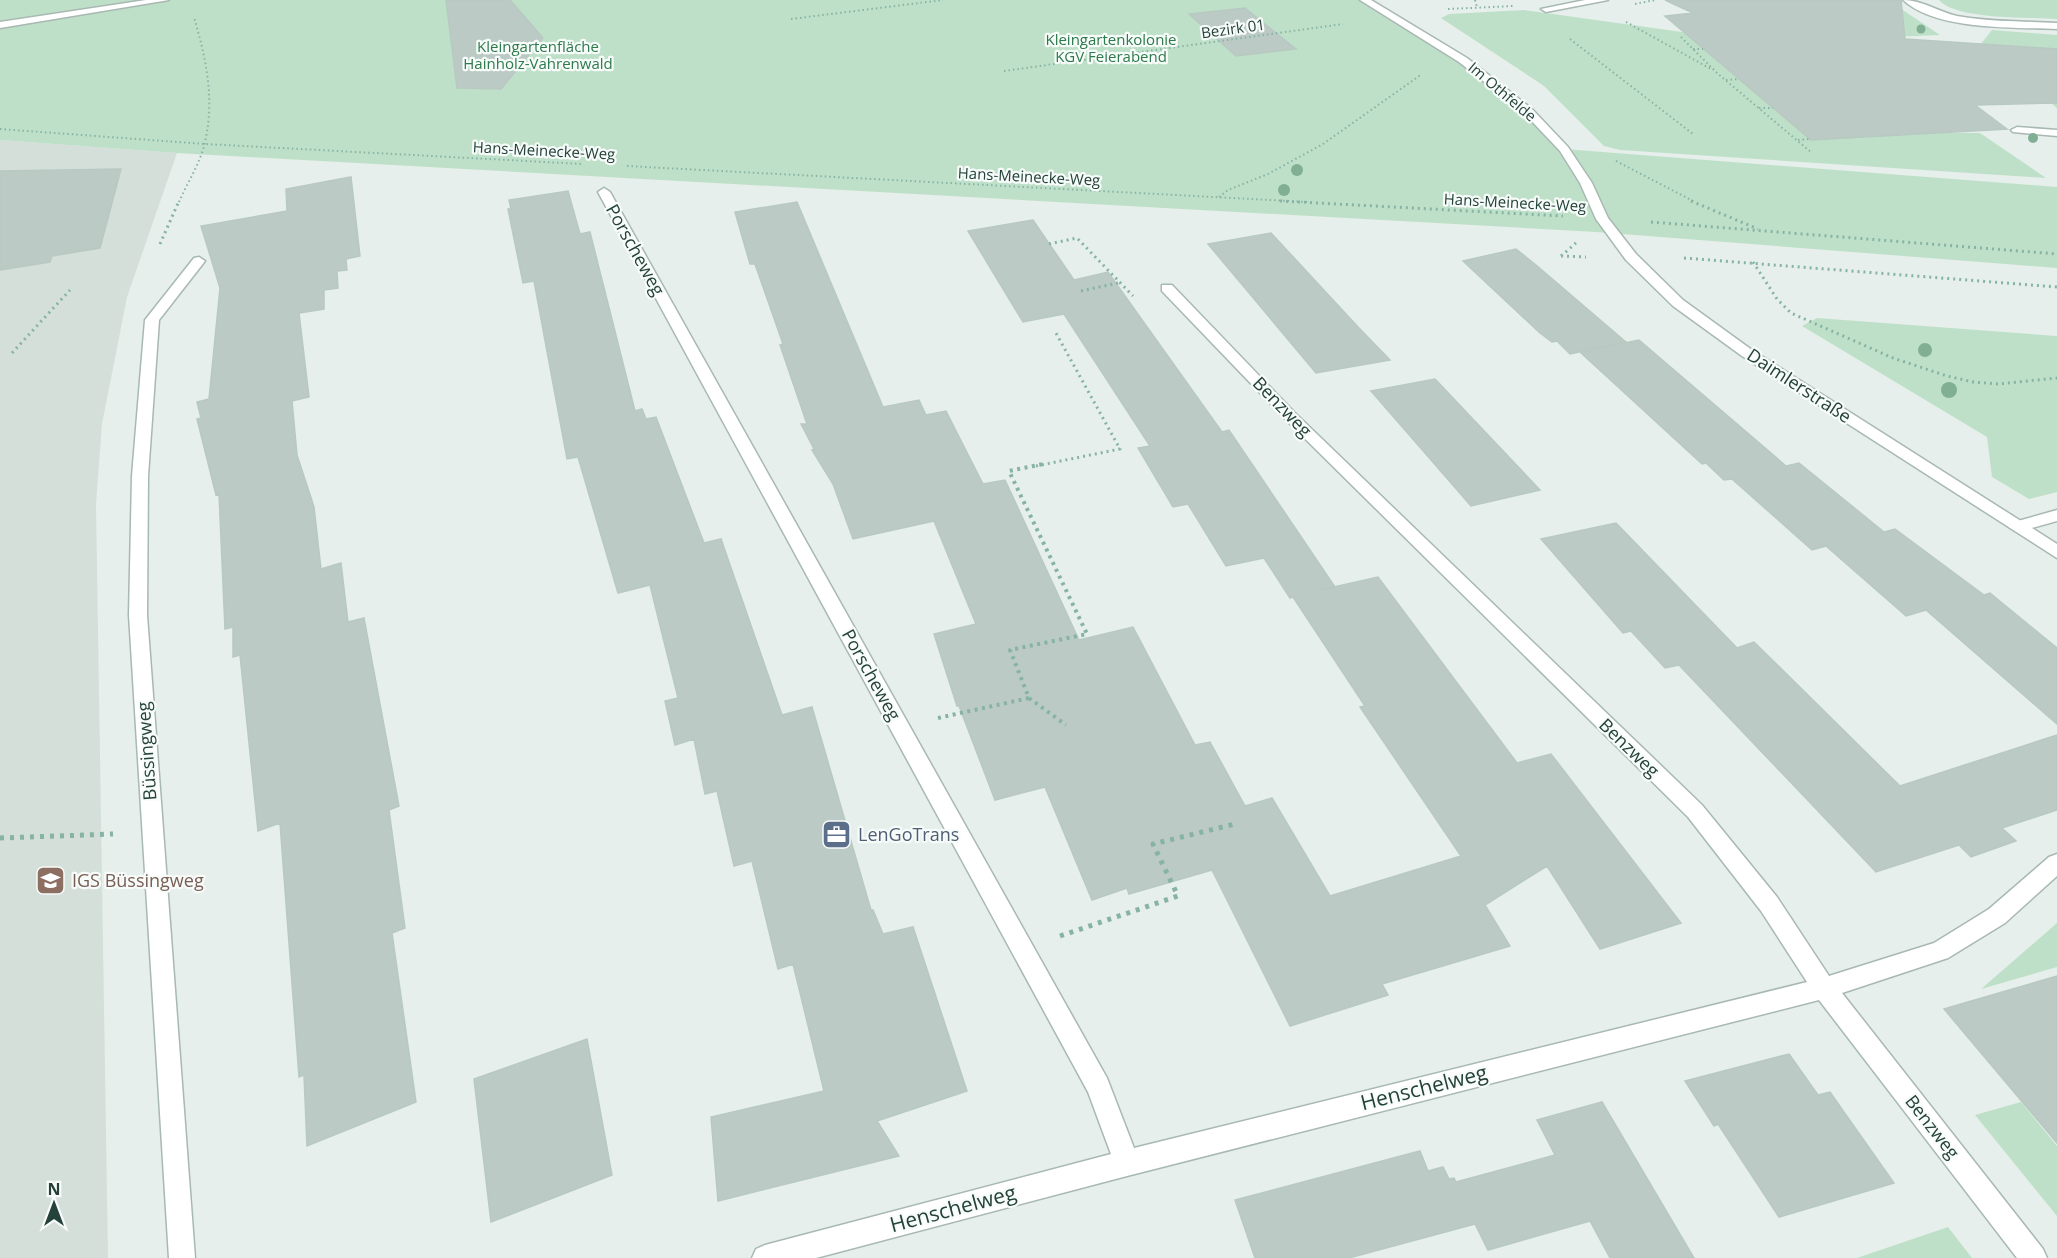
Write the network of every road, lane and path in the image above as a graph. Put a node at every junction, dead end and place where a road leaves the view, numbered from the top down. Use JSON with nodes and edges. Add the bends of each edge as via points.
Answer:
{"nodes":[{"id":1,"x":164,"y":0,"type":"edge"},
{"id":2,"x":943,"y":0,"type":"edge"},
{"id":3,"x":1365,"y":0,"type":"edge"},
{"id":4,"x":1475,"y":0,"type":"edge"},
{"id":5,"x":1603,"y":0,"type":"edge"},
{"id":6,"x":1908,"y":0,"type":"edge"},
{"id":7,"x":1591,"y":2,"type":"junction"},
{"id":8,"x":1477,"y":7,"type":"junction"},
{"id":9,"x":1546,"y":9,"type":"joint"},
{"id":10,"x":1447,"y":10,"type":"dead end"},
{"id":11,"x":194,"y":16,"type":"dead end"},
{"id":12,"x":1394,"y":17,"type":"junction"},
{"id":13,"x":791,"y":19,"type":"dead end"},
{"id":14,"x":0,"y":25,"type":"edge"},
{"id":15,"x":2057,"y":26,"type":"edge"},
{"id":16,"x":1564,"y":34,"type":"dead end"},
{"id":17,"x":1681,"y":37,"type":"dead end"},
{"id":18,"x":1693,"y":49,"type":"junction"},
{"id":19,"x":1703,"y":49,"type":"dead end"},
{"id":20,"x":1430,"y":69,"type":"dead end"},
{"id":21,"x":1004,"y":71,"type":"dead end"},
{"id":22,"x":1717,"y":73,"type":"junction"},
{"id":23,"x":1739,"y":79,"type":"dead end"},
{"id":24,"x":1726,"y":80,"type":"junction"},
{"id":25,"x":1759,"y":108,"type":"junction"},
{"id":26,"x":1773,"y":108,"type":"dead end"},
{"id":27,"x":0,"y":129,"type":"edge"},
{"id":28,"x":2017,"y":130,"type":"dead end"},
{"id":29,"x":2057,"y":133,"type":"edge"},
{"id":30,"x":1693,"y":134,"type":"dead end"},
{"id":31,"x":1809,"y":139,"type":"dead end"},
{"id":32,"x":1797,"y":140,"type":"junction"},
{"id":33,"x":205,"y":144,"type":"junction"},
{"id":34,"x":1812,"y":153,"type":"dead end"},
{"id":35,"x":1609,"y":157,"type":"dead end"},
{"id":36,"x":587,"y":164,"type":"dead end"},
{"id":37,"x":623,"y":166,"type":"dead end"},
{"id":38,"x":604,"y":192,"type":"dead end"},
{"id":39,"x":1219,"y":197,"type":"junction"},
{"id":40,"x":1602,"y":219,"type":"junction"},
{"id":41,"x":1761,"y":231,"type":"junction"},
{"id":42,"x":160,"y":244,"type":"dead end"},
{"id":43,"x":1049,"y":244,"type":"dead end"},
{"id":44,"x":2057,"y":254,"type":"edge"},
{"id":45,"x":1703,"y":258,"type":"dead end"},
{"id":46,"x":199,"y":261,"type":"dead end"},
{"id":47,"x":1753,"y":262,"type":"junction"},
{"id":48,"x":1118,"y":283,"type":"junction"},
{"id":49,"x":2057,"y":286,"type":"edge"},
{"id":50,"x":1167,"y":288,"type":"joint"},
{"id":51,"x":70,"y":290,"type":"dead end"},
{"id":52,"x":1081,"y":291,"type":"dead end"},
{"id":53,"x":1056,"y":333,"type":"dead end"},
{"id":54,"x":12,"y":353,"type":"dead end"},
{"id":55,"x":2057,"y":378,"type":"edge"},
{"id":56,"x":2057,"y":515,"type":"edge"},
{"id":57,"x":2017,"y":527,"type":"junction"},
{"id":58,"x":2057,"y":552,"type":"edge"},
{"id":59,"x":1029,"y":698,"type":"junction"},
{"id":60,"x":1066,"y":725,"type":"dead end"},
{"id":61,"x":899,"y":727,"type":"junction"},
{"id":62,"x":1235,"y":824,"type":"dead end"},
{"id":63,"x":153,"y":833,"type":"junction"},
{"id":64,"x":0,"y":838,"type":"edge"},
{"id":65,"x":2057,"y":863,"type":"edge"},
{"id":66,"x":1022,"y":948,"type":"junction"},
{"id":67,"x":1824,"y":988,"type":"junction"},
{"id":68,"x":1127,"y":1163,"type":"junction"},
{"id":69,"x":182,"y":1258,"type":"edge"},
{"id":70,"x":765,"y":1258,"type":"edge"},
{"id":71,"x":2034,"y":1258,"type":"edge"}],
"edges":[{"from":1,"to":14,"type":"street"},
{"from":2,"to":13,"type":"path"},
{"from":3,"to":12,"type":"street","name":"Im Othfelde"},
{"from":4,"to":8,"type":"path"},
{"from":5,"to":7,"type":"street"},
{"from":6,"to":15,"type":"street","via":[[1956,17]]},
{"from":7,"to":9,"type":"street"},
{"from":7,"to":22,"type":"path"},
{"from":8,"to":9,"type":"path"},
{"from":8,"to":10,"type":"path"},
{"from":11,"to":33,"type":"path","via":[[206,58],[211,100]]},
{"from":12,"to":21,"type":"path","name":"Bezirk 01"},
{"from":12,"to":40,"type":"street","name":"Im Othfelde","via":[[1473,66],[1528,111],[1564,149],[1586,183]]},
{"from":16,"to":30,"type":"path"},
{"from":17,"to":18,"type":"path"},
{"from":18,"to":19,"type":"path"},
{"from":18,"to":22,"type":"path"},
{"from":20,"to":39,"type":"path","via":[[1323,144]]},
{"from":22,"to":24,"type":"path"},
{"from":23,"to":24,"type":"path"},
{"from":24,"to":25,"type":"path"},
{"from":25,"to":26,"type":"path"},
{"from":25,"to":32,"type":"path"},
{"from":27,"to":33,"type":"path","name":"Hans-Meinecke-Weg"},
{"from":28,"to":29,"type":"street"},
{"from":31,"to":32,"type":"path"},
{"from":32,"to":34,"type":"path"},
{"from":33,"to":36,"type":"path","name":"Hans-Meinecke-Weg"},
{"from":33,"to":42,"type":"path"},
{"from":35,"to":41,"type":"path","via":[[1677,195]]},
{"from":37,"to":39,"type":"path","name":"Hans-Meinecke-Weg"},
{"from":38,"to":61,"type":"street","name":"Porscheweg"},
{"from":39,"to":40,"type":"path","name":"Hans-Meinecke-Weg"},
{"from":40,"to":41,"type":"path","name":"Hans-Meinecke-Weg"},
{"from":40,"to":57,"type":"street","name":"Daimlerstraße","via":[[1631,257],[1678,303],[1747,353]]},
{"from":41,"to":44,"type":"path","name":"Hans-Meinecke-Weg"},
{"from":43,"to":48,"type":"path","via":[[1077,238]]},
{"from":45,"to":47,"type":"path"},
{"from":46,"to":63,"type":"street","name":"Büssingweg","via":[[152,320],[140,476],[138,615]]},
{"from":47,"to":49,"type":"path"},
{"from":47,"to":55,"type":"path","via":[[1776,299],[1791,313],[1928,370],[1999,384]]},
{"from":48,"to":50,"type":"path","via":[[1131,296]]},
{"from":48,"to":52,"type":"path"},
{"from":50,"to":67,"type":"street","name":"Benzweg","via":[[1289,415],[1695,812],[1769,904]]},
{"from":51,"to":54,"type":"path"},
{"from":53,"to":59,"type":"path","via":[[1120,449],[1009,471],[1087,634],[1010,650]]},
{"from":56,"to":57,"type":"street"},
{"from":57,"to":58,"type":"street","name":"Daimlerstraße"},
{"from":59,"to":60,"type":"path"},
{"from":59,"to":61,"type":"path"},
{"from":61,"to":66,"type":"street","name":"Porscheweg"},
{"from":62,"to":66,"type":"path","via":[[1153,843],[1178,896]]},
{"from":63,"to":64,"type":"path"},
{"from":63,"to":69,"type":"street","name":"Büssingweg"},
{"from":65,"to":67,"type":"street","name":"Henschelweg","via":[[1997,916],[1940,951]]},
{"from":66,"to":68,"type":"street","name":"Porscheweg","via":[[1098,1086]]},
{"from":67,"to":68,"type":"street","name":"Henschelweg"},
{"from":67,"to":71,"type":"street","name":"Benzweg"},
{"from":68,"to":70,"type":"street","name":"Henschelweg"}]}
